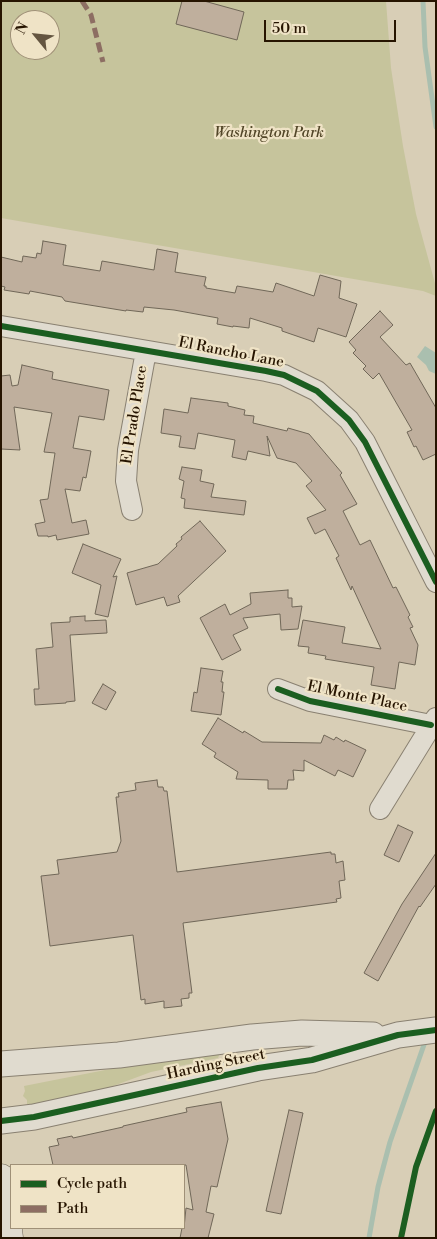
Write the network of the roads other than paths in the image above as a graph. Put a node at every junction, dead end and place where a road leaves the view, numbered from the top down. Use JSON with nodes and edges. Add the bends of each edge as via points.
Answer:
{"nodes":[{"id":1,"x":1,"y":326,"type":"edge"},
{"id":2,"x":146,"y":351,"type":"junction"},
{"id":3,"x":132,"y":510,"type":"dead end"},
{"id":4,"x":436,"y":582,"type":"edge"},
{"id":5,"x":278,"y":689,"type":"dead end"},
{"id":6,"x":434,"y":722,"type":"edge"},
{"id":7,"x":380,"y":809,"type":"dead end"},
{"id":8,"x":436,"y":1030,"type":"edge"},
{"id":9,"x":398,"y":1035,"type":"junction"},
{"id":10,"x":1,"y":1064,"type":"edge"},
{"id":11,"x":1,"y":1121,"type":"edge"},
{"id":12,"x":1,"y":1178,"type":"edge"},
{"id":13,"x":9,"y":1238,"type":"edge"}],
"edges":[{"from":1,"to":2,"type":"street","name":"El Rancho Lane"},
{"from":2,"to":3,"type":"street","name":"El Prado Place","via":[[128,450],[126,481]]},
{"from":2,"to":4,"type":"street","name":"El Rancho Lane","via":[[266,371],[292,378],[317,391],[349,420],[365,442]]},
{"from":5,"to":6,"type":"street","name":"El Monte Place","via":[[310,701]]},
{"from":6,"to":7,"type":"street"},
{"from":8,"to":9,"type":"street","name":"Harding Street"},
{"from":9,"to":10,"type":"street","name":"Harding Street","via":[[302,1033],[119,1055]]},
{"from":9,"to":11,"type":"street","name":"Harding Street","via":[[312,1060],[258,1068],[34,1117]]},
{"from":12,"to":13,"type":"main road"}]}
